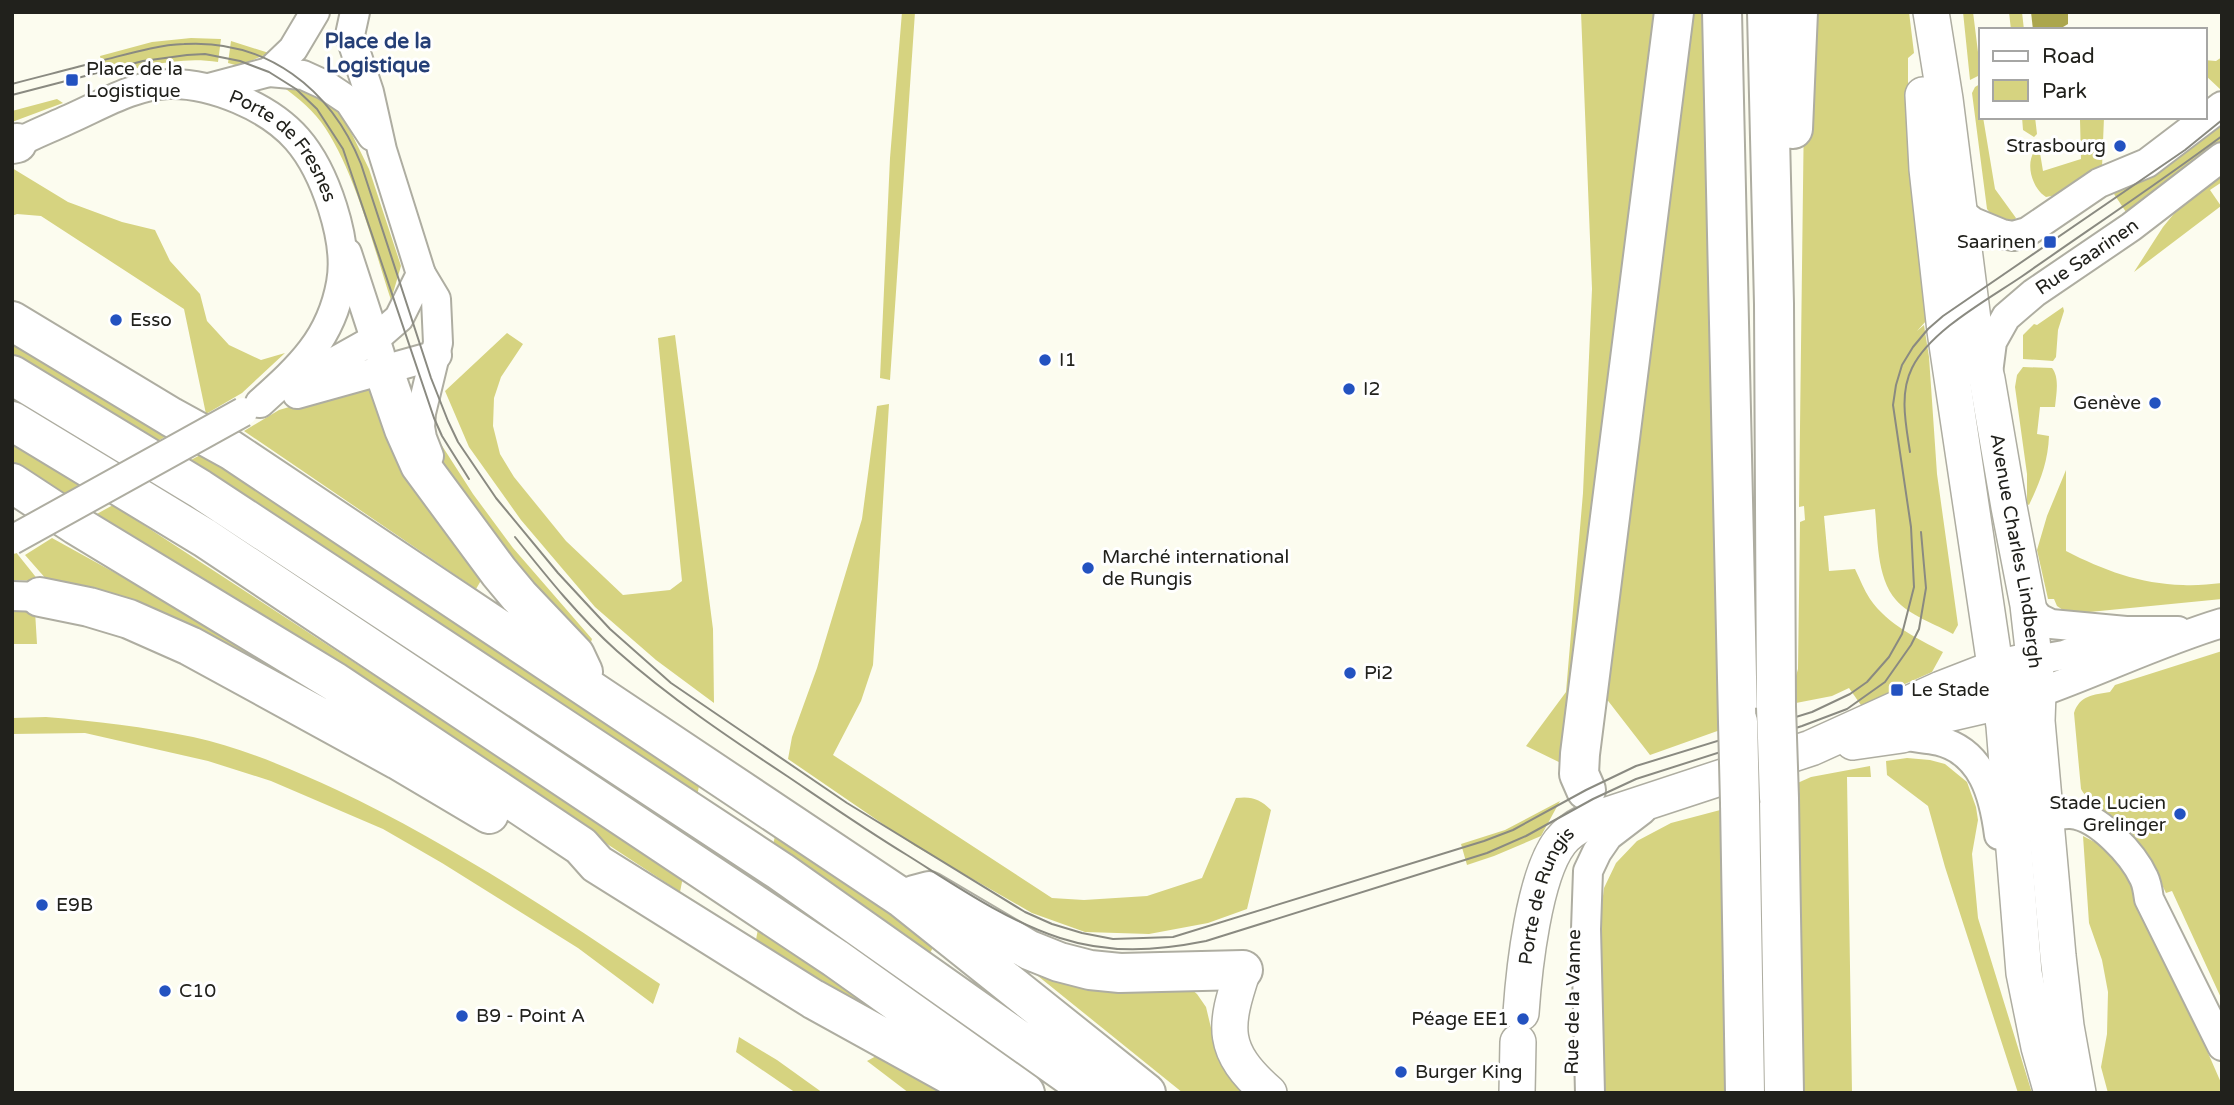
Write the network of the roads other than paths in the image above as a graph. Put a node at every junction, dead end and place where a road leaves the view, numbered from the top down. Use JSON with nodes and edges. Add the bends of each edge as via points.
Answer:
{"nodes":[{"id":1,"x":315,"y":12,"type":"edge"},
{"id":2,"x":355,"y":12,"type":"edge"},
{"id":3,"x":1674,"y":12,"type":"edge"},
{"id":4,"x":1722,"y":12,"type":"edge"},
{"id":5,"x":1767,"y":12,"type":"edge"},
{"id":6,"x":1798,"y":12,"type":"edge"},
{"id":7,"x":1918,"y":12,"type":"edge"},
{"id":8,"x":1931,"y":12,"type":"edge"},
{"id":9,"x":269,"y":72,"type":"junction"},
{"id":10,"x":209,"y":88,"type":"junction"},
{"id":11,"x":2222,"y":106,"type":"edge"},
{"id":12,"x":2206,"y":118,"type":"edge"},
{"id":13,"x":2205,"y":119,"type":"edge"},
{"id":14,"x":14,"y":144,"type":"edge"},
{"id":15,"x":382,"y":150,"type":"junction"},
{"id":16,"x":2222,"y":156,"type":"edge"},
{"id":17,"x":1959,"y":211,"type":"junction"},
{"id":18,"x":339,"y":232,"type":"junction"},
{"id":19,"x":421,"y":274,"type":"junction"},
{"id":20,"x":1774,"y":304,"type":"junction"},
{"id":21,"x":12,"y":321,"type":"edge"},
{"id":22,"x":380,"y":355,"type":"junction"},
{"id":23,"x":437,"y":355,"type":"junction"},
{"id":24,"x":12,"y":375,"type":"edge"},
{"id":25,"x":1987,"y":379,"type":"junction"},
{"id":26,"x":252,"y":408,"type":"junction"},
{"id":27,"x":12,"y":421,"type":"edge"},
{"id":28,"x":12,"y":483,"type":"edge"},
{"id":29,"x":466,"y":527,"type":"junction"},
{"id":30,"x":12,"y":540,"type":"edge"},
{"id":31,"x":26,"y":597,"type":"edge"},
{"id":32,"x":2040,"y":615,"type":"junction"},
{"id":33,"x":2222,"y":623,"type":"edge"},
{"id":34,"x":2126,"y":631,"type":"junction"},
{"id":35,"x":2195,"y":631,"type":"junction"},
{"id":36,"x":1995,"y":668,"type":"junction"},
{"id":37,"x":2037,"y":676,"type":"junction"},
{"id":38,"x":586,"y":686,"type":"junction"},
{"id":39,"x":2000,"y":701,"type":"junction"},
{"id":40,"x":1902,"y":734,"type":"junction"},
{"id":41,"x":1811,"y":748,"type":"junction"},
{"id":42,"x":1583,"y":782,"type":"junction"},
{"id":43,"x":1620,"y":817,"type":"junction"},
{"id":44,"x":2047,"y":818,"type":"junction"},
{"id":45,"x":2010,"y":828,"type":"junction"},
{"id":46,"x":1561,"y":840,"type":"junction"},
{"id":47,"x":597,"y":864,"type":"junction"},
{"id":48,"x":1588,"y":871,"type":"junction"},
{"id":49,"x":902,"y":898,"type":"junction"},
{"id":50,"x":1243,"y":970,"type":"joint"},
{"id":51,"x":2024,"y":974,"type":"junction"},
{"id":52,"x":2222,"y":1046,"type":"edge"},
{"id":53,"x":982,"y":1093,"type":"edge"},
{"id":54,"x":1025,"y":1093,"type":"edge"},
{"id":55,"x":1094,"y":1093,"type":"edge"},
{"id":56,"x":1146,"y":1093,"type":"edge"},
{"id":57,"x":1269,"y":1093,"type":"edge"},
{"id":58,"x":1517,"y":1093,"type":"edge"},
{"id":59,"x":1572,"y":1093,"type":"edge"},
{"id":60,"x":1590,"y":1093,"type":"edge"},
{"id":61,"x":1745,"y":1093,"type":"edge"},
{"id":62,"x":1784,"y":1093,"type":"edge"},
{"id":63,"x":2052,"y":1093,"type":"edge"},
{"id":64,"x":2078,"y":1093,"type":"edge"}],
"edges":[{"from":1,"to":9,"type":"street","via":[[293,49]]},
{"from":2,"to":15,"type":"street","via":[[350,34]]},
{"from":3,"to":42,"type":"highway"},
{"from":4,"to":61,"type":"highway","bridge":true},
{"from":5,"to":20,"type":"highway"},
{"from":6,"to":20,"type":"highway","via":[[1787,290]]},
{"from":7,"to":36,"type":"main road","name":"Avenue Charles Lindbergh","via":[[1927,169],[1943,317]]},
{"from":8,"to":17,"type":"main road","name":"Avenue Charles Lindbergh"},
{"from":9,"to":10,"type":"street"},
{"from":9,"to":15,"type":"street","via":[[303,75],[349,101]]},
{"from":10,"to":14,"type":"street","name":"Porte de Fresnes","via":[[169,84],[136,89]]},
{"from":10,"to":18,"type":"street","name":"Porte de Fresnes","via":[[241,100],[297,139],[318,171]]},
{"from":11,"to":12,"type":"street"},
{"from":13,"to":17,"type":"street","via":[[2147,163],[2099,183],[2027,232],[2001,234]]},
{"from":15,"to":19,"type":"street"},
{"from":16,"to":25,"type":"street","name":"Rue Saarinen","via":[[2006,317],[1992,342]]},
{"from":17,"to":25,"type":"main road","name":"Avenue Charles Lindbergh","via":[[1974,328]]},
{"from":18,"to":22,"type":"street"},
{"from":18,"to":26,"type":"street","name":"Porte de Fresnes","via":[[341,283],[324,331],[302,365]]},
{"from":19,"to":22,"type":"street"},
{"from":19,"to":23,"type":"street","via":[[436,299]]},
{"from":20,"to":62,"type":"highway","bridge":true},
{"from":21,"to":38,"type":"highway","via":[[231,450]]},
{"from":22,"to":23,"type":"street"},
{"from":22,"to":26,"type":"street"},
{"from":22,"to":29,"type":"highway","via":[[420,465]]},
{"from":23,"to":29,"type":"street","via":[[421,413],[422,438]]},
{"from":24,"to":55,"type":"highway","via":[[200,489],[780,871]]},
{"from":25,"to":32,"type":"main road","name":"Avenue Charles Lindbergh","via":[[2008,507]]},
{"from":26,"to":30,"type":"street","name":"Porte de Fresnes","bridge":true},
{"from":27,"to":54,"type":"highway","via":[[205,538],[835,958]]},
{"from":28,"to":47,"type":"highway","via":[[335,682],[581,846]]},
{"from":29,"to":38,"type":"highway","via":[[519,596],[575,655]]},
{"from":31,"to":47,"type":"highway","via":[[89,607],[190,646],[576,865]]},
{"from":32,"to":34,"type":"street"},
{"from":32,"to":37,"type":"main road","name":"Avenue Charles Lindbergh"},
{"from":33,"to":35,"type":"street"},
{"from":34,"to":35,"type":"street"},
{"from":34,"to":37,"type":"street","via":[[2058,656]]},
{"from":35,"to":37,"type":"street","via":[[2082,677]]},
{"from":36,"to":37,"type":"main road"},
{"from":36,"to":39,"type":"main road","name":"Avenue Charles Lindbergh"},
{"from":36,"to":41,"type":"main road"},
{"from":37,"to":39,"type":"main road"},
{"from":37,"to":44,"type":"main road","name":"Avenue Charles Lindbergh"},
{"from":38,"to":49,"type":"highway"},
{"from":39,"to":40,"type":"main road","via":[[1943,715]]},
{"from":39,"to":45,"type":"main road","name":"Avenue Charles Lindbergh"},
{"from":40,"to":41,"type":"main road"},
{"from":40,"to":51,"type":"street","via":[[1955,748],[1972,759],[1983,774],[1996,806]]},
{"from":41,"to":43,"type":"main road","name":"Porte de Rungis","via":[[1657,799]]},
{"from":42,"to":43,"type":"main road","via":[[1598,805]]},
{"from":42,"to":46,"type":"main road"},
{"from":43,"to":46,"type":"main road","name":"Porte de Rungis","via":[[1586,822]]},
{"from":43,"to":48,"type":"street","name":"Rue de la Vanne"},
{"from":44,"to":45,"type":"street"},
{"from":44,"to":52,"type":"street","via":[[2080,815],[2112,836],[2128,854]]},
{"from":44,"to":64,"type":"main road","name":"Avenue Charles Lindbergh","via":[[2066,1026]]},
{"from":45,"to":51,"type":"main road","name":"Avenue Charles Lindbergh"},
{"from":46,"to":58,"type":"main road","name":"Porte de Rungis","via":[[1548,864],[1524,963]]},
{"from":47,"to":53,"type":"highway","via":[[813,999]]},
{"from":48,"to":59,"type":"street","name":"Rue de la Vanne","via":[[1574,929]]},
{"from":48,"to":60,"type":"street","name":"Rue de la Vanne"},
{"from":49,"to":50,"type":"highway","via":[[929,891],[1029,950],[1090,970]]},
{"from":49,"to":56,"type":"highway"},
{"from":50,"to":57,"type":"main road","via":[[1230,1009],[1230,1035],[1242,1065]]},
{"from":51,"to":63,"type":"main road","name":"Avenue Charles Lindbergh"}]}
